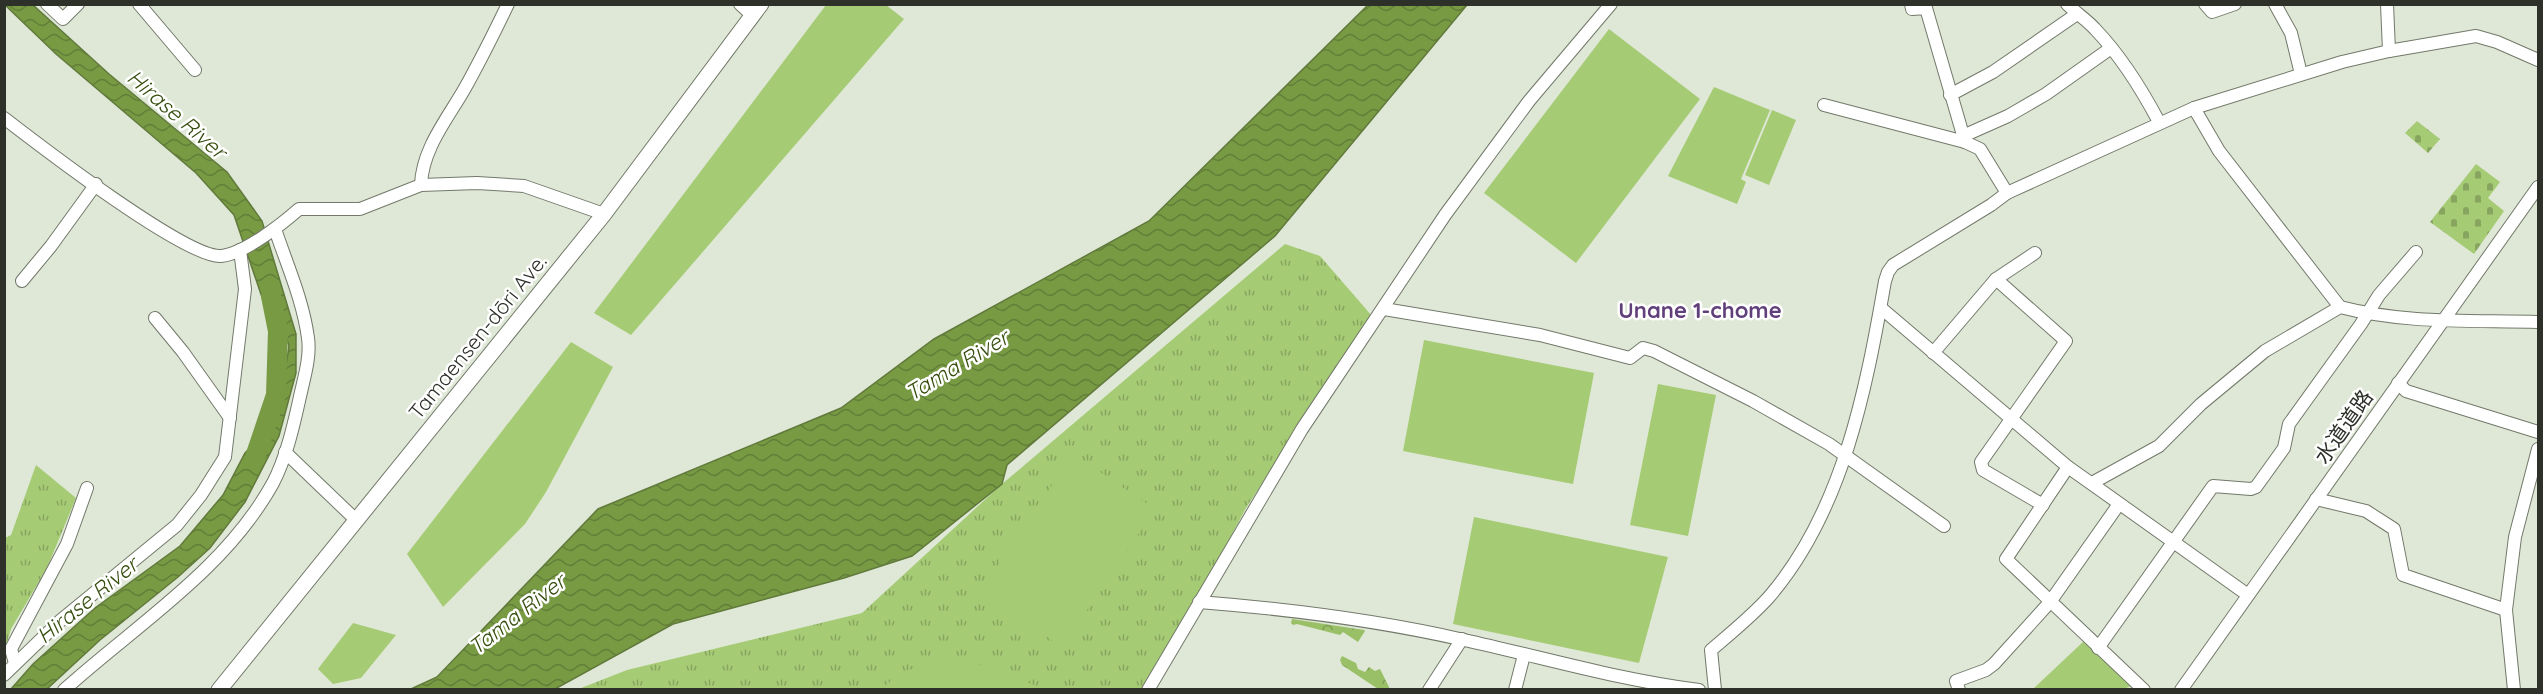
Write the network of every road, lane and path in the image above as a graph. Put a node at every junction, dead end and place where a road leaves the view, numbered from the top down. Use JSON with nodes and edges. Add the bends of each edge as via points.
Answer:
{"nodes":[{"id":1,"x":46,"y":4,"type":"edge"},
{"id":2,"x":78,"y":4,"type":"edge"},
{"id":3,"x":139,"y":4,"type":"edge"},
{"id":4,"x":508,"y":4,"type":"edge"},
{"id":5,"x":740,"y":4,"type":"edge"},
{"id":6,"x":1611,"y":4,"type":"edge"},
{"id":7,"x":1911,"y":4,"type":"edge"},
{"id":8,"x":2067,"y":4,"type":"edge"},
{"id":9,"x":2205,"y":4,"type":"edge"},
{"id":10,"x":2235,"y":4,"type":"edge"},
{"id":11,"x":2275,"y":4,"type":"edge"},
{"id":12,"x":2387,"y":4,"type":"edge"},
{"id":13,"x":757,"y":10,"type":"edge"},
{"id":14,"x":2077,"y":14,"type":"junction"},
{"id":15,"x":2111,"y":48,"type":"junction"},
{"id":16,"x":2390,"y":51,"type":"junction"},
{"id":17,"x":2538,"y":60,"type":"edge"},
{"id":18,"x":195,"y":70,"type":"dead end"},
{"id":19,"x":2301,"y":74,"type":"junction"},
{"id":20,"x":1950,"y":95,"type":"junction"},
{"id":21,"x":1824,"y":105,"type":"dead end"},
{"id":22,"x":2194,"y":108,"type":"junction"},
{"id":23,"x":4,"y":118,"type":"edge"},
{"id":24,"x":2159,"y":122,"type":"junction"},
{"id":25,"x":1964,"y":139,"type":"junction"},
{"id":26,"x":96,"y":184,"type":"junction"},
{"id":27,"x":422,"y":185,"type":"junction"},
{"id":28,"x":2538,"y":187,"type":"edge"},
{"id":29,"x":2007,"y":193,"type":"junction"},
{"id":30,"x":604,"y":214,"type":"junction"},
{"id":31,"x":273,"y":231,"type":"junction"},
{"id":32,"x":242,"y":248,"type":"junction"},
{"id":33,"x":2416,"y":252,"type":"dead end"},
{"id":34,"x":2035,"y":253,"type":"dead end"},
{"id":35,"x":1996,"y":279,"type":"junction"},
{"id":36,"x":22,"y":281,"type":"dead end"},
{"id":37,"x":2340,"y":307,"type":"junction"},
{"id":38,"x":1881,"y":308,"type":"junction"},
{"id":39,"x":1384,"y":309,"type":"junction"},
{"id":40,"x":2366,"y":314,"type":"junction"},
{"id":41,"x":155,"y":318,"type":"dead end"},
{"id":42,"x":2442,"y":321,"type":"junction"},
{"id":43,"x":2538,"y":322,"type":"edge"},
{"id":44,"x":1933,"y":353,"type":"junction"},
{"id":45,"x":2398,"y":383,"type":"junction"},
{"id":46,"x":230,"y":418,"type":"junction"},
{"id":47,"x":2011,"y":419,"type":"junction"},
{"id":48,"x":2538,"y":432,"type":"edge"},
{"id":49,"x":2538,"y":449,"type":"edge"},
{"id":50,"x":285,"y":452,"type":"junction"},
{"id":51,"x":1846,"y":456,"type":"junction"},
{"id":52,"x":2068,"y":467,"type":"junction"},
{"id":53,"x":2092,"y":483,"type":"junction"},
{"id":54,"x":87,"y":488,"type":"dead end"},
{"id":55,"x":2316,"y":499,"type":"junction"},
{"id":56,"x":2119,"y":504,"type":"junction"},
{"id":57,"x":2043,"y":505,"type":"junction"},
{"id":58,"x":356,"y":520,"type":"junction"},
{"id":59,"x":1944,"y":526,"type":"dead end"},
{"id":60,"x":2174,"y":542,"type":"junction"},
{"id":61,"x":2248,"y":595,"type":"junction"},
{"id":62,"x":1199,"y":602,"type":"junction"},
{"id":63,"x":2050,"y":602,"type":"junction"},
{"id":64,"x":2506,"y":610,"type":"junction"},
{"id":65,"x":1462,"y":639,"type":"junction"},
{"id":66,"x":2098,"y":648,"type":"junction"},
{"id":67,"x":1524,"y":655,"type":"junction"},
{"id":68,"x":15,"y":663,"type":"junction"},
{"id":69,"x":4,"y":675,"type":"edge"},
{"id":70,"x":1634,"y":685,"type":"edge"},
{"id":71,"x":64,"y":690,"type":"edge"},
{"id":72,"x":219,"y":690,"type":"edge"},
{"id":73,"x":1148,"y":690,"type":"edge"},
{"id":74,"x":1429,"y":690,"type":"edge"},
{"id":75,"x":1515,"y":690,"type":"edge"},
{"id":76,"x":1699,"y":690,"type":"edge"},
{"id":77,"x":1714,"y":690,"type":"edge"},
{"id":78,"x":1959,"y":690,"type":"edge"},
{"id":79,"x":2144,"y":690,"type":"edge"},
{"id":80,"x":2181,"y":690,"type":"edge"},
{"id":81,"x":2514,"y":690,"type":"edge"}],
"edges":[{"from":1,"to":2,"type":"street","via":[[63,19]]},
{"from":3,"to":18,"type":"street"},
{"from":4,"to":27,"type":"street","via":[[439,130],[422,172]]},
{"from":5,"to":13,"type":"street"},
{"from":6,"to":39,"type":"street","via":[[1522,111],[1445,215]]},
{"from":7,"to":20,"type":"street","via":[[1912,9],[1926,8]]},
{"from":8,"to":14,"type":"street"},
{"from":9,"to":10,"type":"street","via":[[2212,12]]},
{"from":11,"to":19,"type":"street","via":[[2290,33]]},
{"from":12,"to":16,"type":"street"},
{"from":13,"to":30,"type":"main road","name":"Tamaensen-dōri Ave."},
{"from":14,"to":15,"type":"street"},
{"from":14,"to":20,"type":"street","via":[[1993,72]]},
{"from":15,"to":24,"type":"street"},
{"from":15,"to":25,"type":"street","via":[[2046,94]]},
{"from":16,"to":17,"type":"street","via":[[2476,36]]},
{"from":16,"to":19,"type":"street"},
{"from":19,"to":22,"type":"street"},
{"from":20,"to":25,"type":"street"},
{"from":21,"to":25,"type":"street"},
{"from":22,"to":24,"type":"street"},
{"from":22,"to":37,"type":"street","via":[[2219,151]]},
{"from":23,"to":26,"type":"street"},
{"from":24,"to":29,"type":"street"},
{"from":25,"to":29,"type":"street","via":[[1980,149]]},
{"from":26,"to":32,"type":"street","via":[[183,243],[219,256],[234,254]]},
{"from":26,"to":36,"type":"street"},
{"from":27,"to":30,"type":"street","via":[[524,186]]},
{"from":27,"to":31,"type":"street","via":[[360,209],[299,209]]},
{"from":28,"to":42,"type":"street","name":"水道道路"},
{"from":29,"to":38,"type":"street","via":[[1893,265]]},
{"from":30,"to":58,"type":"main road","name":"Tamaensen-dōri Ave."},
{"from":31,"to":32,"type":"street"},
{"from":31,"to":50,"type":"street","via":[[298,293],[308,339],[304,377]]},
{"from":32,"to":46,"type":"street","via":[[245,289]]},
{"from":33,"to":40,"type":"street"},
{"from":34,"to":35,"type":"street"},
{"from":35,"to":44,"type":"street"},
{"from":35,"to":47,"type":"street","via":[[2066,341]]},
{"from":37,"to":40,"type":"street"},
{"from":37,"to":53,"type":"street","via":[[2265,351],[2192,412],[2159,446]]},
{"from":38,"to":44,"type":"street"},
{"from":38,"to":51,"type":"street"},
{"from":39,"to":51,"type":"street","via":[[1540,335],[1630,358],[1643,348],[1654,351],[1754,401]]},
{"from":39,"to":62,"type":"street","via":[[1302,429]]},
{"from":40,"to":42,"type":"street"},
{"from":40,"to":60,"type":"street","via":[[2289,424],[2284,448],[2256,487],[2213,486]]},
{"from":41,"to":46,"type":"street"},
{"from":42,"to":43,"type":"street"},
{"from":42,"to":45,"type":"street","name":"水道道路"},
{"from":44,"to":47,"type":"street"},
{"from":45,"to":48,"type":"street","via":[[2406,391]]},
{"from":45,"to":55,"type":"street","name":"水道道路"},
{"from":46,"to":68,"type":"street","via":[[225,457],[177,525]]},
{"from":47,"to":52,"type":"street"},
{"from":47,"to":57,"type":"street","via":[[1981,462],[1983,470]]},
{"from":49,"to":64,"type":"street","via":[[2515,537]]},
{"from":50,"to":58,"type":"street"},
{"from":50,"to":71,"type":"street","via":[[264,497],[227,548]]},
{"from":51,"to":59,"type":"street"},
{"from":51,"to":77,"type":"street","via":[[1819,518],[1795,560],[1768,597],[1711,650]]},
{"from":52,"to":53,"type":"street"},
{"from":52,"to":57,"type":"street"},
{"from":53,"to":56,"type":"street"},
{"from":54,"to":68,"type":"street","via":[[68,544],[11,649]]},
{"from":55,"to":61,"type":"street","name":"水道道路"},
{"from":55,"to":64,"type":"street","via":[[2366,511],[2394,529],[2403,575]]},
{"from":56,"to":60,"type":"street"},
{"from":56,"to":63,"type":"street"},
{"from":57,"to":63,"type":"street","via":[[2006,560]]},
{"from":58,"to":72,"type":"main road","name":"Tamaensen-dōri Ave."},
{"from":60,"to":61,"type":"street"},
{"from":60,"to":66,"type":"street"},
{"from":61,"to":80,"type":"street","name":"水道道路"},
{"from":62,"to":65,"type":"street","via":[[1293,609]]},
{"from":62,"to":73,"type":"street"},
{"from":63,"to":66,"type":"street"},
{"from":63,"to":78,"type":"street","via":[[1994,664],[1956,681]]},
{"from":64,"to":81,"type":"street"},
{"from":65,"to":67,"type":"street"},
{"from":65,"to":74,"type":"street"},
{"from":66,"to":79,"type":"street"},
{"from":67,"to":70,"type":"street"},
{"from":67,"to":75,"type":"street"},
{"from":68,"to":69,"type":"street"},
{"from":70,"to":76,"type":"street"}]}
